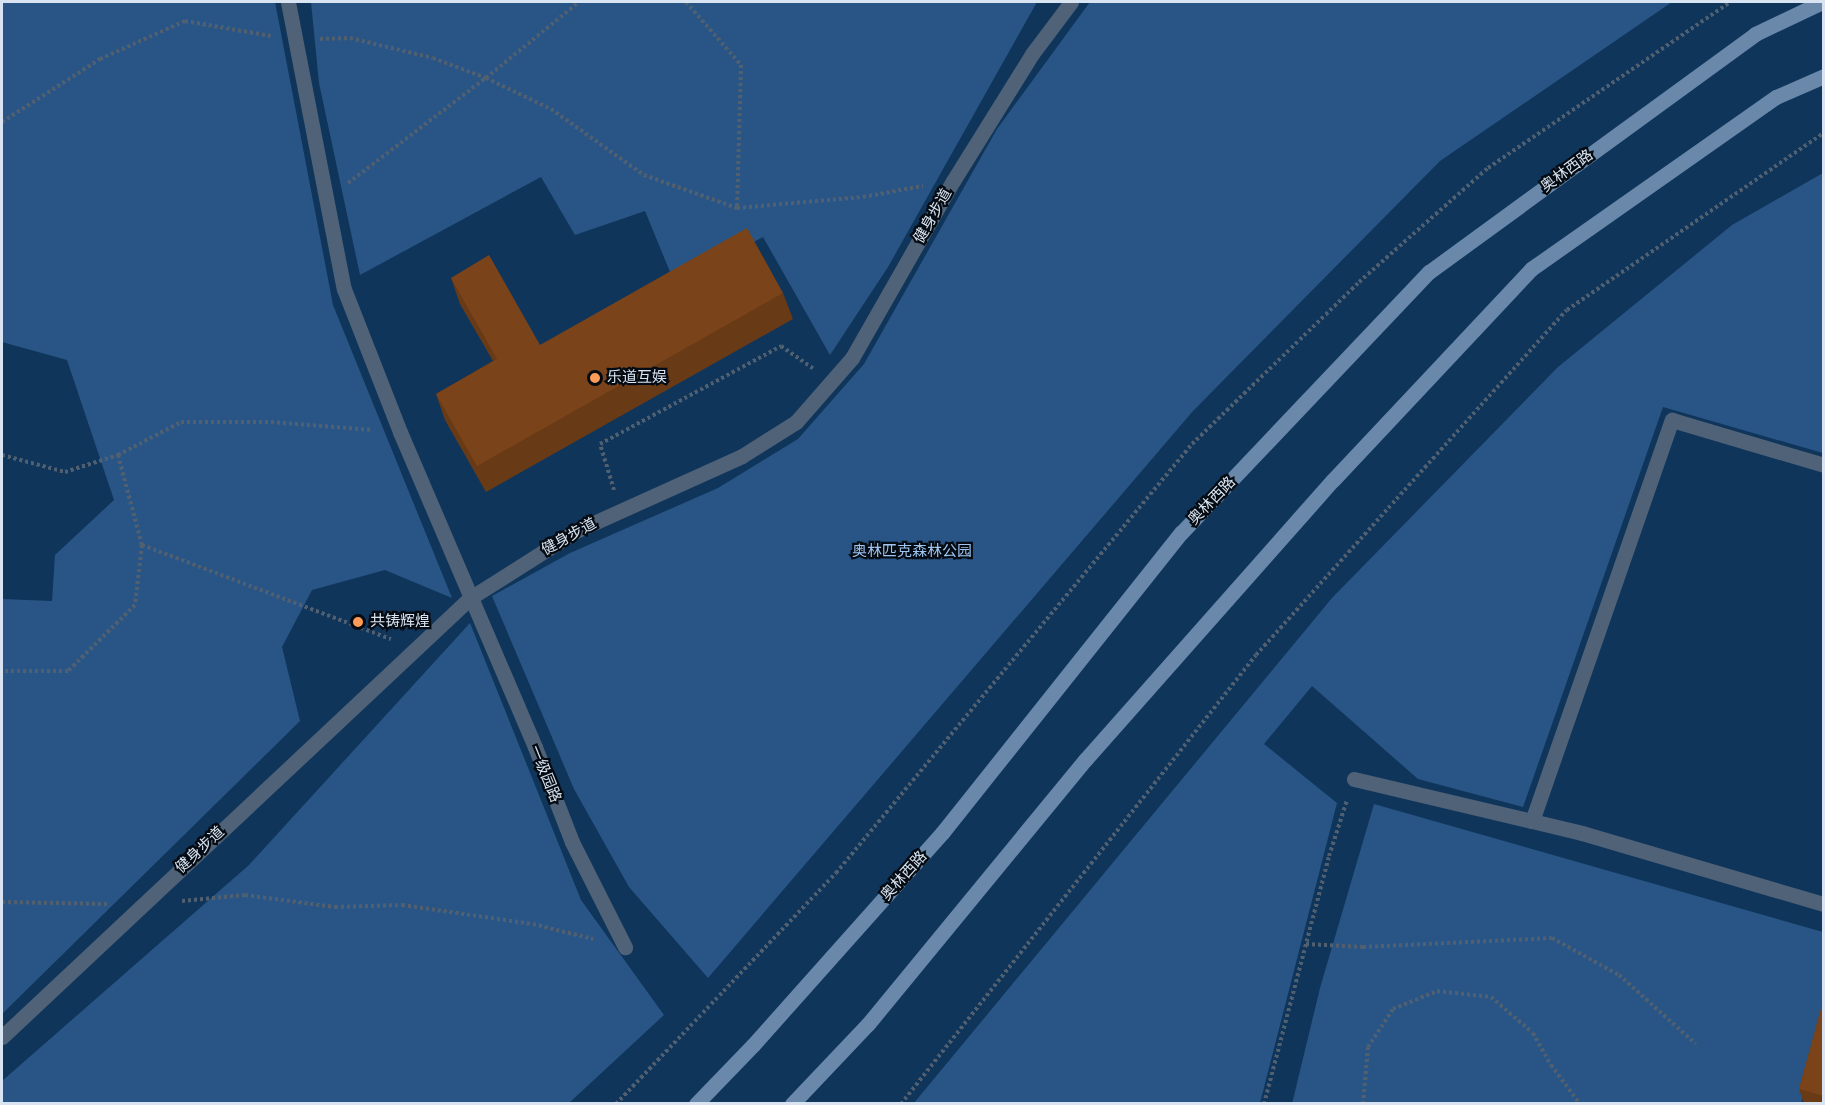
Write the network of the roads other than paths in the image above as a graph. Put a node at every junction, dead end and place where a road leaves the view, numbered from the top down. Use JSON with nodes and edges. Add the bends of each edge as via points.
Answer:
{"nodes":[{"id":1,"x":288,"y":2,"type":"edge"},
{"id":2,"x":1071,"y":2,"type":"edge"},
{"id":3,"x":1822,"y":2,"type":"edge"},
{"id":4,"x":1824,"y":76,"type":"edge"},
{"id":5,"x":1824,"y":465,"type":"edge"},
{"id":6,"x":470,"y":598,"type":"junction"},
{"id":7,"x":1354,"y":779,"type":"road end"},
{"id":8,"x":1532,"y":821,"type":"junction"},
{"id":9,"x":1824,"y":904,"type":"edge"},
{"id":10,"x":625,"y":947,"type":"road end"},
{"id":11,"x":2,"y":1037,"type":"edge"},
{"id":12,"x":696,"y":1104,"type":"edge"},
{"id":13,"x":792,"y":1104,"type":"edge"}],
"edges":[{"from":1,"to":6,"type":"street","name":"一级园路","via":[[344,289]]},
{"from":2,"to":6,"type":"street","name":"健身步道","via":[[1032,54],[953,181],[852,358],[796,422],[742,456],[576,531]]},
{"from":3,"to":12,"type":"main road","name":"奥林西路","via":[[1755,34],[1429,272],[1181,533],[942,833]]},
{"from":4,"to":13,"type":"main road","via":[[1776,97],[1531,269],[1333,480],[1084,760],[868,1024]]},
{"from":5,"to":8,"type":"street","via":[[1672,420]]},
{"from":6,"to":10,"type":"street","name":"一级园路","via":[[572,842]]},
{"from":6,"to":11,"type":"street","name":"健身步道"},
{"from":7,"to":8,"type":"street"},
{"from":8,"to":9,"type":"street"}]}
